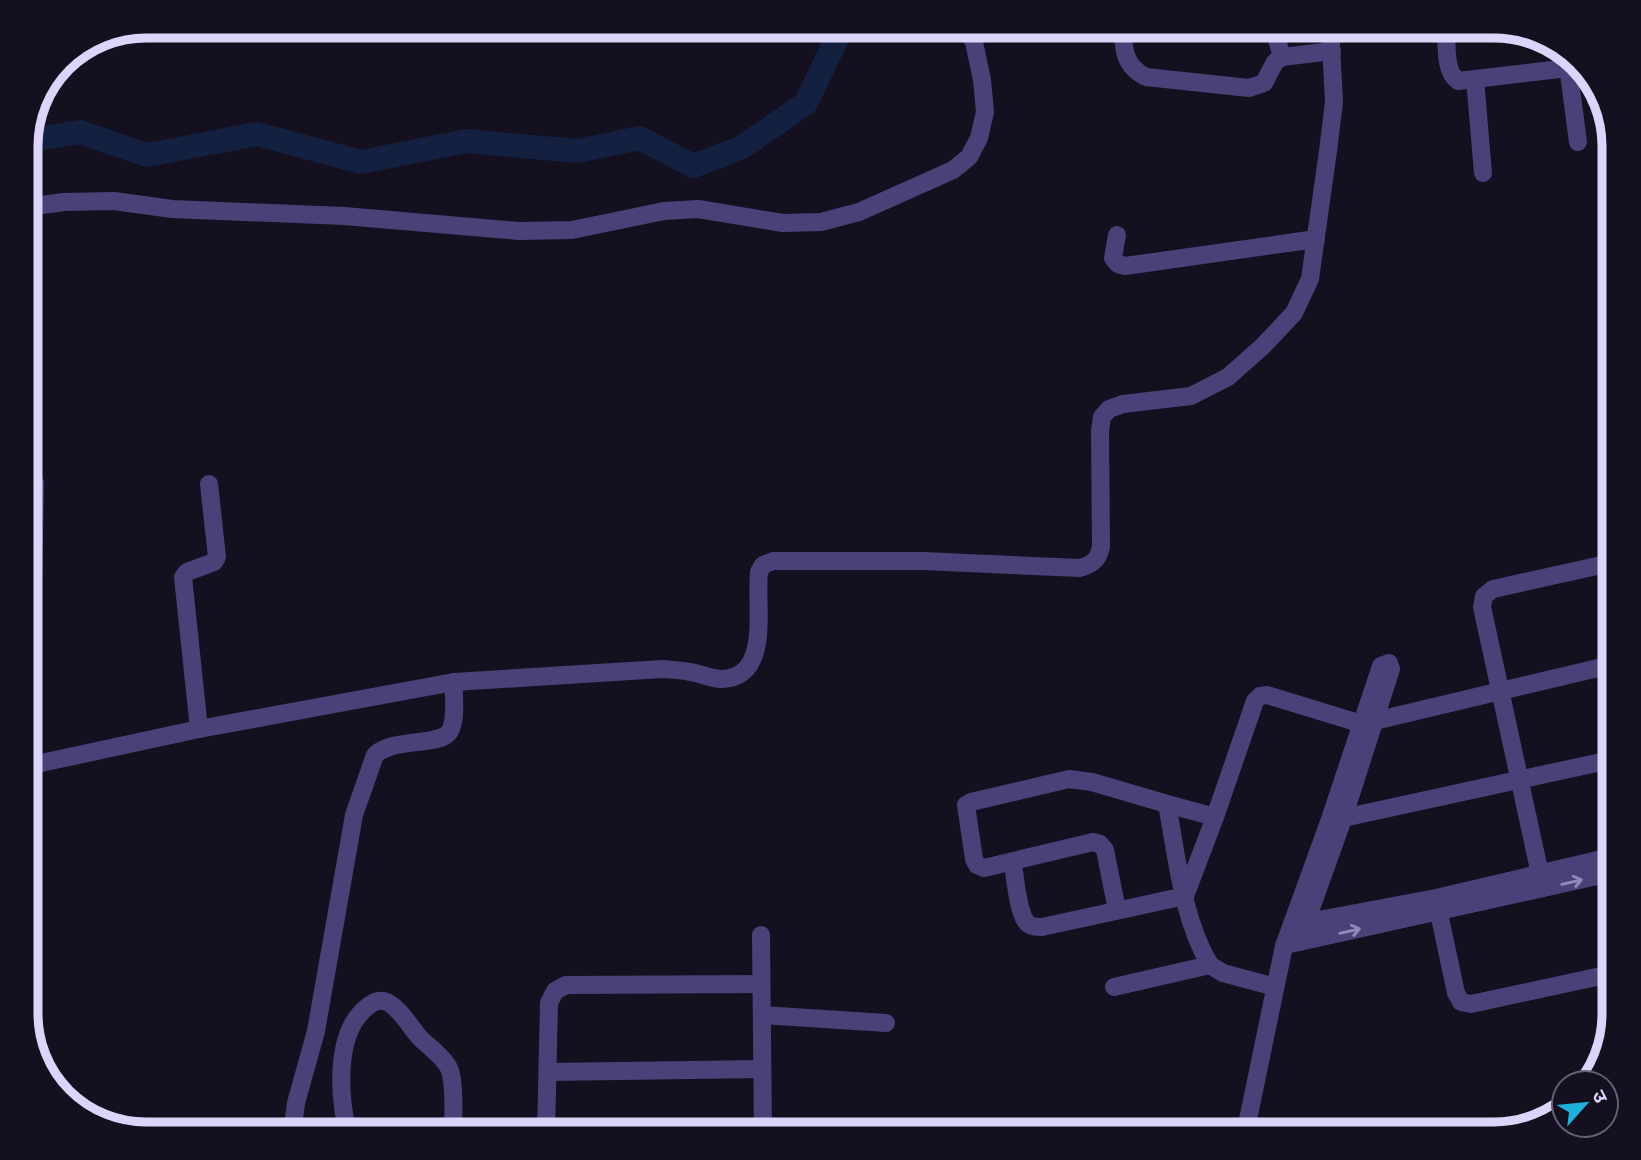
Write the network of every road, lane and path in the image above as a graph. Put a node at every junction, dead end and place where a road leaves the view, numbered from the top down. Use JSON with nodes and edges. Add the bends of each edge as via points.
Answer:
{"nodes":[{"id":1,"x":972,"y":38,"type":"edge"},
{"id":2,"x":1124,"y":38,"type":"edge"},
{"id":3,"x":1276,"y":38,"type":"edge"},
{"id":4,"x":1331,"y":38,"type":"edge"},
{"id":5,"x":1447,"y":38,"type":"edge"},
{"id":6,"x":1332,"y":51,"type":"junction"},
{"id":7,"x":1282,"y":57,"type":"junction"},
{"id":8,"x":1559,"y":61,"type":"edge"},
{"id":9,"x":1568,"y":68,"type":"edge"},
{"id":10,"x":1475,"y":79,"type":"junction"},
{"id":11,"x":1578,"y":142,"type":"dead end"},
{"id":12,"x":1483,"y":173,"type":"dead end"},
{"id":13,"x":39,"y":205,"type":"edge"},
{"id":14,"x":1117,"y":235,"type":"dead end"},
{"id":15,"x":1316,"y":240,"type":"junction"},
{"id":16,"x":209,"y":484,"type":"dead end"},
{"id":17,"x":1602,"y":565,"type":"edge"},
{"id":18,"x":1602,"y":666,"type":"edge"},
{"id":19,"x":454,"y":682,"type":"junction"},
{"id":20,"x":1499,"y":692,"type":"junction"},
{"id":21,"x":1369,"y":722,"type":"junction"},
{"id":22,"x":198,"y":729,"type":"junction"},
{"id":23,"x":39,"y":763,"type":"edge"},
{"id":24,"x":1602,"y":763,"type":"edge"},
{"id":25,"x":1519,"y":779,"type":"junction"},
{"id":26,"x":1167,"y":804,"type":"junction"},
{"id":27,"x":1215,"y":817,"type":"junction"},
{"id":28,"x":1336,"y":820,"type":"junction"},
{"id":29,"x":1602,"y":860,"type":"edge"},
{"id":30,"x":1013,"y":863,"type":"junction"},
{"id":31,"x":1602,"y":874,"type":"edge"},
{"id":32,"x":1541,"y":881,"type":"junction"},
{"id":33,"x":1185,"y":895,"type":"junction"},
{"id":34,"x":1437,"y":905,"type":"junction"},
{"id":35,"x":1117,"y":910,"type":"junction"},
{"id":36,"x":1299,"y":924,"type":"junction"},
{"id":37,"x":761,"y":935,"type":"dead end"},
{"id":38,"x":1291,"y":944,"type":"junction"},
{"id":39,"x":1210,"y":965,"type":"junction"},
{"id":40,"x":1602,"y":976,"type":"edge"},
{"id":41,"x":761,"y":984,"type":"junction"},
{"id":42,"x":1114,"y":987,"type":"dead end"},
{"id":43,"x":1275,"y":987,"type":"junction"},
{"id":44,"x":762,"y":1015,"type":"junction"},
{"id":45,"x":886,"y":1023,"type":"dead end"},
{"id":46,"x":762,"y":1069,"type":"junction"},
{"id":47,"x":548,"y":1072,"type":"junction"},
{"id":48,"x":294,"y":1122,"type":"edge"},
{"id":49,"x":345,"y":1122,"type":"edge"},
{"id":50,"x":453,"y":1122,"type":"edge"},
{"id":51,"x":546,"y":1122,"type":"edge"},
{"id":52,"x":763,"y":1122,"type":"edge"},
{"id":53,"x":1247,"y":1122,"type":"edge"}],
"edges":[{"from":1,"to":13,"type":"street","via":[[985,112],[969,157],[953,170],[859,212],[821,222],[783,223],[698,209],[664,211],[572,230],[519,231],[344,216],[172,209],[114,201]]},
{"from":2,"to":7,"type":"street","via":[[1126,58],[1134,71],[1146,78],[1258,87]]},
{"from":3,"to":7,"type":"street"},
{"from":4,"to":6,"type":"street"},
{"from":5,"to":10,"type":"street","via":[[1452,78]]},
{"from":6,"to":7,"type":"street"},
{"from":6,"to":15,"type":"street","via":[[1334,102]]},
{"from":8,"to":10,"type":"street"},
{"from":9,"to":11,"type":"street"},
{"from":10,"to":12,"type":"street"},
{"from":14,"to":15,"type":"street","via":[[1113,258],[1125,266]]},
{"from":15,"to":19,"type":"street","via":[[1310,279],[1294,313],[1228,377],[1191,396],[1123,404],[1102,417],[1101,547],[1091,565],[773,561],[759,572],[757,653],[751,666],[739,675],[724,679],[662,669]]},
{"from":16,"to":22,"type":"street","via":[[217,557],[183,577]]},
{"from":17,"to":20,"type":"street","via":[[1493,589],[1484,596],[1482,607]]},
{"from":18,"to":20,"type":"street"},
{"from":19,"to":22,"type":"street"},
{"from":19,"to":48,"type":"street","via":[[451,730],[446,736],[382,748],[370,764],[354,815],[316,1031]]},
{"from":20,"to":21,"type":"street"},
{"from":20,"to":25,"type":"street"},
{"from":21,"to":27,"type":"street","via":[[1259,696]]},
{"from":21,"to":28,"type":"street"},
{"from":22,"to":23,"type":"street"},
{"from":24,"to":25,"type":"street"},
{"from":25,"to":28,"type":"street"},
{"from":25,"to":32,"type":"street"},
{"from":26,"to":27,"type":"street"},
{"from":26,"to":30,"type":"street","via":[[1069,779],[965,805],[977,865]]},
{"from":26,"to":33,"type":"street"},
{"from":27,"to":33,"type":"street"},
{"from":28,"to":36,"type":"street"},
{"from":29,"to":32,"type":"street"},
{"from":30,"to":35,"type":"street","via":[[1022,913],[1032,926]]},
{"from":30,"to":35,"type":"street","via":[[1100,844]]},
{"from":32,"to":31,"type":"street","one_way":true},
{"from":32,"to":34,"type":"street"},
{"from":33,"to":35,"type":"street"},
{"from":33,"to":39,"type":"street","via":[[1200,949]]},
{"from":34,"to":36,"type":"street"},
{"from":38,"to":34,"type":"street","one_way":true},
{"from":34,"to":40,"type":"street","via":[[1461,1002],[1471,1004]]},
{"from":36,"to":38,"type":"street"},
{"from":37,"to":41,"type":"street"},
{"from":38,"to":43,"type":"street"},
{"from":39,"to":42,"type":"street"},
{"from":39,"to":43,"type":"street","via":[[1223,974]]},
{"from":41,"to":44,"type":"street"},
{"from":41,"to":47,"type":"street","via":[[566,985],[555,991],[549,1003]]},
{"from":43,"to":53,"type":"street"},
{"from":44,"to":45,"type":"street"},
{"from":44,"to":46,"type":"street"},
{"from":46,"to":47,"type":"street"},
{"from":46,"to":52,"type":"street"},
{"from":47,"to":51,"type":"street"},
{"from":49,"to":50,"type":"street","via":[[342,1079],[346,1036],[358,1015],[376,1001],[396,1009],[446,1063],[451,1074]]}]}
